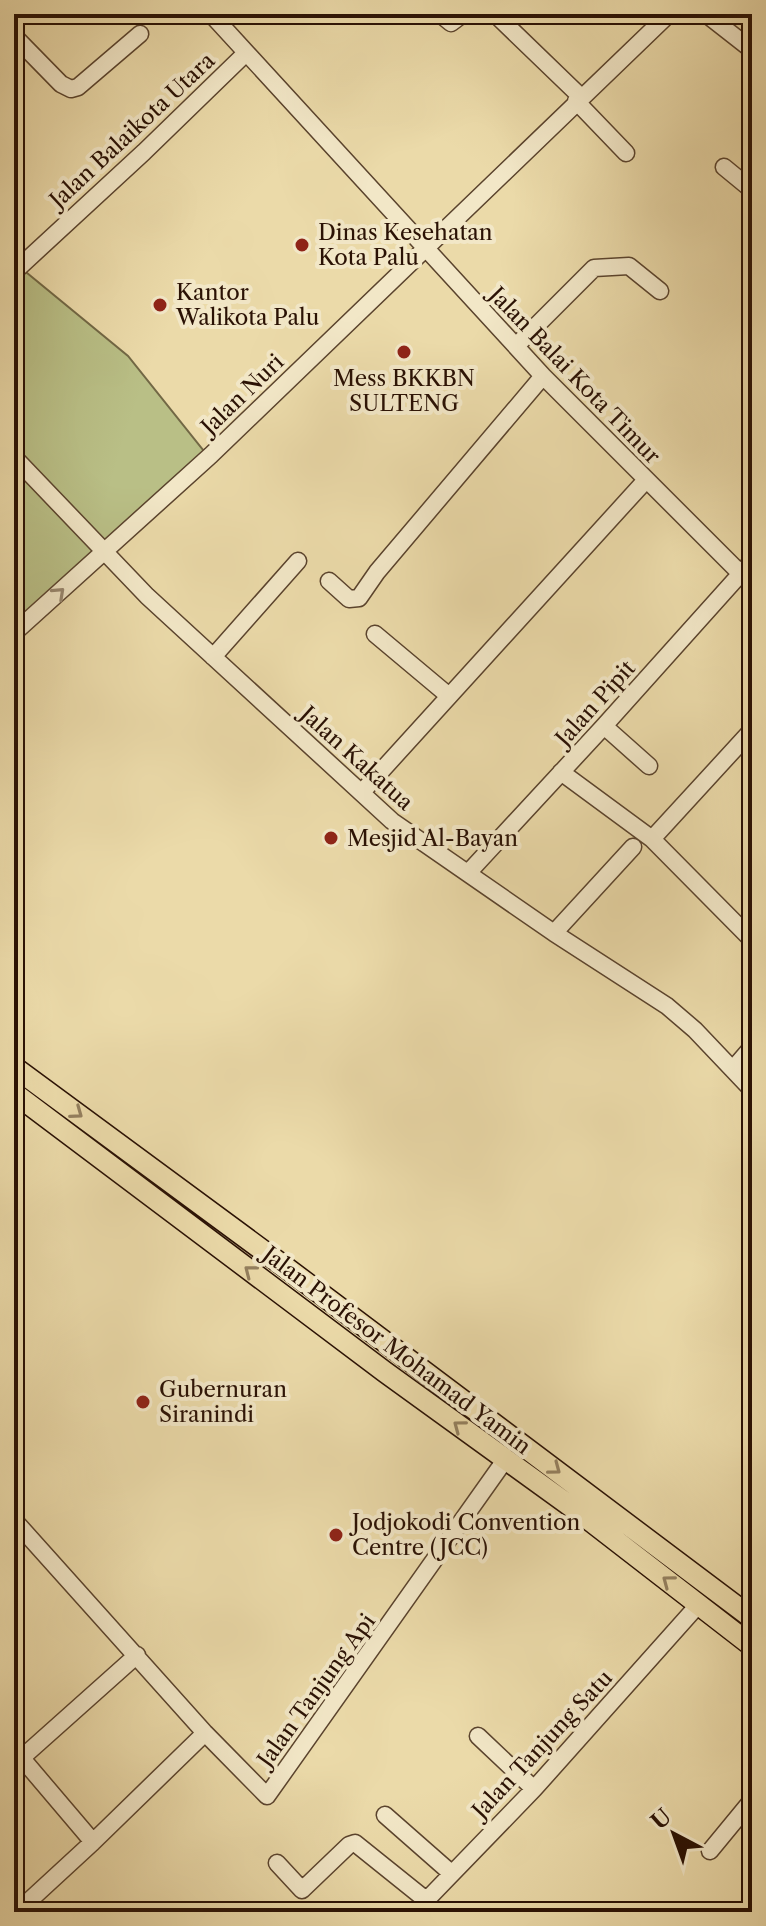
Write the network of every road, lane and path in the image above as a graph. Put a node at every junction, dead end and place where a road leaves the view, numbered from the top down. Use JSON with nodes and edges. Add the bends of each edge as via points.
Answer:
{"nodes":[{"id":1,"x":211,"y":14,"type":"edge"},
{"id":2,"x":440,"y":14,"type":"edge"},
{"id":3,"x":463,"y":14,"type":"edge"},
{"id":4,"x":495,"y":14,"type":"edge"},
{"id":5,"x":669,"y":14,"type":"edge"},
{"id":6,"x":706,"y":14,"type":"edge"},
{"id":7,"x":140,"y":34,"type":"dead end"},
{"id":8,"x":14,"y":36,"type":"edge"},
{"id":9,"x":752,"y":50,"type":"edge"},
{"id":10,"x":246,"y":53,"type":"junction"},
{"id":11,"x":578,"y":99,"type":"junction"},
{"id":12,"x":626,"y":153,"type":"dead end"},
{"id":13,"x":724,"y":167,"type":"dead end"},
{"id":14,"x":752,"y":190,"type":"edge"},
{"id":15,"x":423,"y":248,"type":"junction"},
{"id":16,"x":14,"y":272,"type":"edge"},
{"id":17,"x":660,"y":291,"type":"dead end"},
{"id":18,"x":516,"y":346,"type":"junction"},
{"id":19,"x":543,"y":376,"type":"junction"},
{"id":20,"x":14,"y":457,"type":"edge"},
{"id":21,"x":646,"y":480,"type":"junction"},
{"id":22,"x":103,"y":552,"type":"junction"},
{"id":23,"x":298,"y":561,"type":"dead end"},
{"id":24,"x":748,"y":573,"type":"edge"},
{"id":25,"x":329,"y":581,"type":"dead end"},
{"id":26,"x":14,"y":633,"type":"edge"},
{"id":27,"x":375,"y":634,"type":"dead end"},
{"id":28,"x":213,"y":657,"type":"junction"},
{"id":29,"x":449,"y":696,"type":"junction"},
{"id":30,"x":604,"y":726,"type":"junction"},
{"id":31,"x":752,"y":730,"type":"edge"},
{"id":32,"x":649,"y":766,"type":"dead end"},
{"id":33,"x":561,"y":772,"type":"junction"},
{"id":34,"x":363,"y":791,"type":"junction"},
{"id":35,"x":652,"y":839,"type":"junction"},
{"id":36,"x":633,"y":847,"type":"dead end"},
{"id":37,"x":468,"y":873,"type":"junction"},
{"id":38,"x":554,"y":933,"type":"junction"},
{"id":39,"x":752,"y":940,"type":"edge"},
{"id":40,"x":752,"y":1047,"type":"edge"},
{"id":41,"x":14,"y":1067,"type":"edge"},
{"id":42,"x":733,"y":1069,"type":"junction"},
{"id":43,"x":752,"y":1090,"type":"edge"},
{"id":44,"x":14,"y":1093,"type":"edge"},
{"id":45,"x":333,"y":1303,"type":"junction"},
{"id":46,"x":319,"y":1323,"type":"junction"},
{"id":47,"x":505,"y":1460,"type":"junction"},
{"id":48,"x":14,"y":1520,"type":"edge"},
{"id":49,"x":699,"y":1604,"type":"junction"},
{"id":50,"x":752,"y":1618,"type":"edge"},
{"id":51,"x":752,"y":1646,"type":"edge"},
{"id":52,"x":137,"y":1655,"type":"junction"},
{"id":53,"x":205,"y":1733,"type":"junction"},
{"id":54,"x":478,"y":1736,"type":"dead end"},
{"id":55,"x":16,"y":1757,"type":"edge"},
{"id":56,"x":534,"y":1789,"type":"junction"},
{"id":57,"x":752,"y":1800,"type":"edge"},
{"id":58,"x":385,"y":1815,"type":"dead end"},
{"id":59,"x":93,"y":1842,"type":"junction"},
{"id":60,"x":710,"y":1851,"type":"dead end"},
{"id":61,"x":277,"y":1863,"type":"dead end"},
{"id":62,"x":451,"y":1873,"type":"junction"},
{"id":63,"x":421,"y":1906,"type":"edge"},
{"id":64,"x":17,"y":1912,"type":"edge"}],
"edges":[{"from":1,"to":10,"type":"street","name":"Jalan Balai Kota Timur"},
{"from":2,"to":3,"type":"street","via":[[451,23]]},
{"from":4,"to":11,"type":"street"},
{"from":5,"to":11,"type":"street","name":"Jalan Nuri"},
{"from":6,"to":9,"type":"street"},
{"from":7,"to":8,"type":"street","via":[[71,89]]},
{"from":10,"to":15,"type":"street","name":"Jalan Balai Kota Timur"},
{"from":10,"to":16,"type":"street","name":"Jalan Balaikota Utara"},
{"from":11,"to":12,"type":"street"},
{"from":11,"to":15,"type":"street","name":"Jalan Nuri"},
{"from":13,"to":14,"type":"street"},
{"from":15,"to":18,"type":"street","name":"Jalan Balai Kota Timur"},
{"from":15,"to":22,"type":"street","name":"Jalan Nuri","via":[[211,455]]},
{"from":17,"to":18,"type":"street","via":[[629,266],[594,268]]},
{"from":18,"to":19,"type":"street","name":"Jalan Balai Kota Timur"},
{"from":19,"to":21,"type":"street","name":"Jalan Balai Kota Timur"},
{"from":19,"to":25,"type":"street","via":[[359,598],[349,599]]},
{"from":20,"to":22,"type":"street","name":"Jalan Kakatua"},
{"from":21,"to":24,"type":"street","name":"Jalan Balai Kota Timur"},
{"from":21,"to":29,"type":"street"},
{"from":26,"to":22,"type":"street","name":"Jalan Nuri","one_way":true},
{"from":22,"to":28,"type":"street","name":"Jalan Kakatua"},
{"from":23,"to":28,"type":"street"},
{"from":24,"to":30,"type":"street","name":"Jalan Pipit"},
{"from":27,"to":29,"type":"street"},
{"from":28,"to":34,"type":"street","name":"Jalan Kakatua"},
{"from":29,"to":34,"type":"street"},
{"from":30,"to":32,"type":"street"},
{"from":30,"to":33,"type":"street","name":"Jalan Pipit"},
{"from":31,"to":35,"type":"street"},
{"from":33,"to":35,"type":"street"},
{"from":33,"to":37,"type":"street","name":"Jalan Pipit"},
{"from":34,"to":37,"type":"street","name":"Jalan Kakatua","via":[[413,837]]},
{"from":35,"to":39,"type":"street"},
{"from":36,"to":38,"type":"street"},
{"from":37,"to":38,"type":"street","name":"Jalan Kakatua"},
{"from":38,"to":42,"type":"street","name":"Jalan Kakatua","via":[[667,1006]]},
{"from":40,"to":42,"type":"street"},
{"from":41,"to":45,"type":"main road","name":"Jalan Profesor Mohamad Yamin","one_way":true},
{"from":42,"to":43,"type":"street","name":"Jalan Kakatua"},
{"from":46,"to":44,"type":"main road","name":"Jalan Profesor Mohamad Yamin","one_way":true},
{"from":45,"to":46,"type":"main road"},
{"from":45,"to":50,"type":"main road","name":"Jalan Profesor Mohamad Yamin","one_way":true},
{"from":47,"to":46,"type":"main road","name":"Jalan Profesor Mohamad Yamin","one_way":true},
{"from":49,"to":47,"type":"main road","name":"Jalan Profesor Mohamad Yamin","one_way":true},
{"from":47,"to":53,"type":"street","name":"Jalan Tanjung Api","via":[[267,1796]]},
{"from":48,"to":52,"type":"street","name":"Jalan Tanjung Api"},
{"from":49,"to":51,"type":"main road","name":"Jalan Profesor Mohamad Yamin"},
{"from":49,"to":56,"type":"street","name":"Jalan Tanjung Satu"},
{"from":52,"to":53,"type":"street","name":"Jalan Tanjung Api"},
{"from":52,"to":55,"type":"street"},
{"from":53,"to":59,"type":"street"},
{"from":54,"to":56,"type":"street"},
{"from":55,"to":59,"type":"street"},
{"from":56,"to":62,"type":"street","name":"Jalan Tanjung Satu"},
{"from":57,"to":60,"type":"street"},
{"from":58,"to":62,"type":"street"},
{"from":59,"to":64,"type":"street"},
{"from":61,"to":63,"type":"street","via":[[302,1890],[355,1843]]},
{"from":62,"to":63,"type":"street","name":"Jalan Tanjung Satu"}]}
